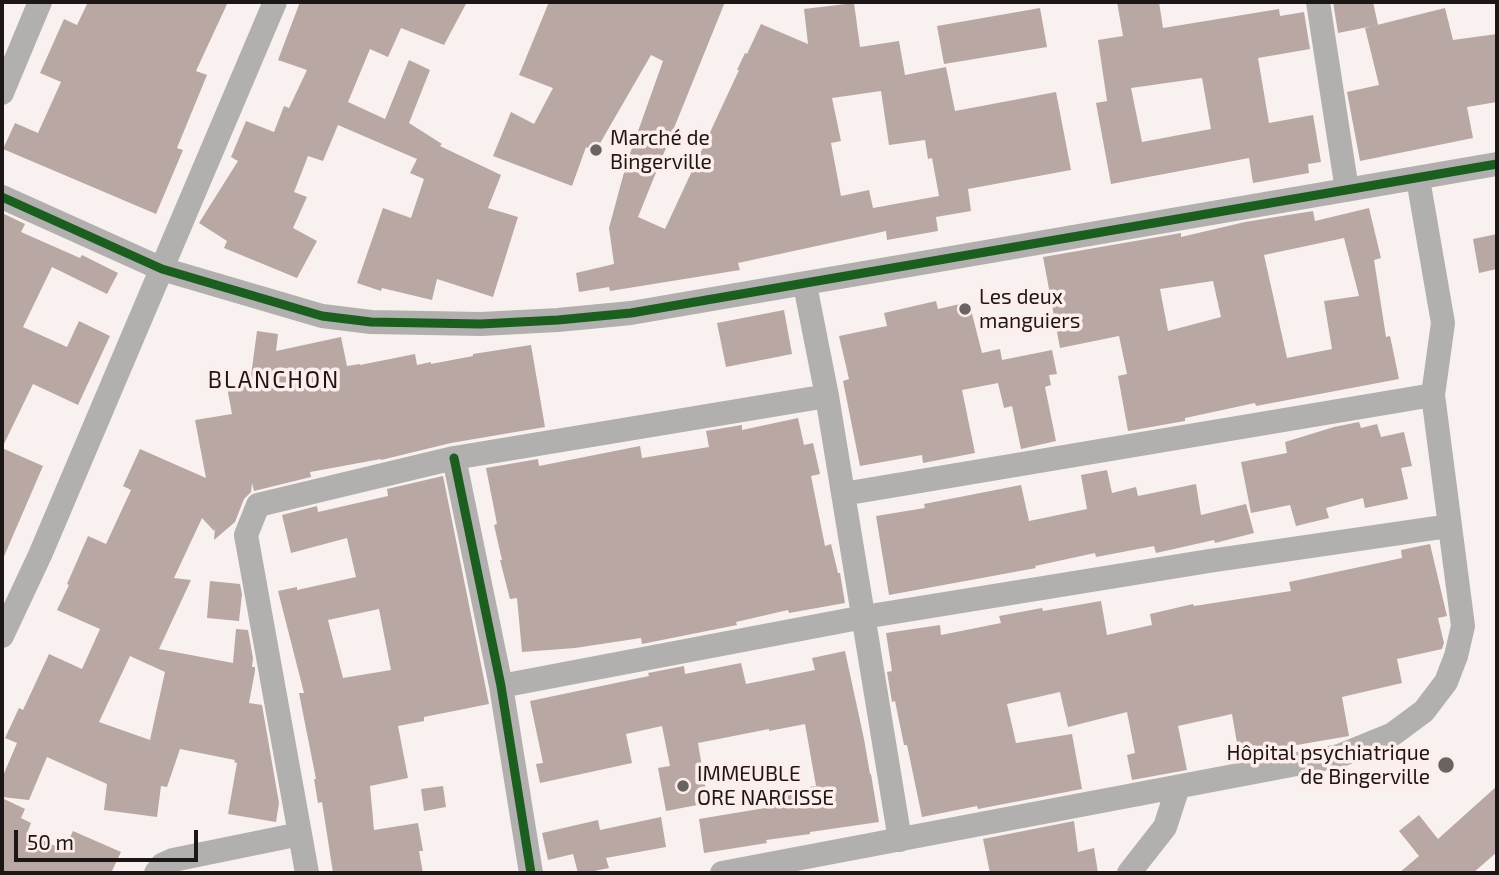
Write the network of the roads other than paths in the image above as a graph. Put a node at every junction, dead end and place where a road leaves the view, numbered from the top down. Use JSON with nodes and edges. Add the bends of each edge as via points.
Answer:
{"nodes":[{"id":1,"x":40,"y":2,"type":"edge"},
{"id":2,"x":275,"y":2,"type":"edge"},
{"id":3,"x":1318,"y":2,"type":"edge"},
{"id":4,"x":2,"y":93,"type":"edge"},
{"id":5,"x":1497,"y":164,"type":"edge"},
{"id":6,"x":1418,"y":178,"type":"junction"},
{"id":7,"x":1347,"y":190,"type":"junction"},
{"id":8,"x":2,"y":197,"type":"edge"},
{"id":9,"x":162,"y":269,"type":"junction"},
{"id":10,"x":805,"y":285,"type":"junction"},
{"id":11,"x":1433,"y":395,"type":"junction"},
{"id":12,"x":827,"y":397,"type":"junction"},
{"id":13,"x":454,"y":458,"type":"junction"},
{"id":14,"x":843,"y":494,"type":"junction"},
{"id":15,"x":1449,"y":526,"type":"junction"},
{"id":16,"x":864,"y":617,"type":"junction"},
{"id":17,"x":2,"y":636,"type":"edge"},
{"id":18,"x":501,"y":686,"type":"junction"},
{"id":19,"x":1178,"y":787,"type":"junction"},
{"id":20,"x":300,"y":834,"type":"junction"},
{"id":21,"x":900,"y":840,"type":"junction"},
{"id":22,"x":156,"y":873,"type":"edge"},
{"id":23,"x":307,"y":873,"type":"edge"},
{"id":24,"x":531,"y":873,"type":"edge"},
{"id":25,"x":722,"y":873,"type":"edge"},
{"id":26,"x":1129,"y":873,"type":"edge"}],
"edges":[{"from":1,"to":4,"type":"street"},
{"from":2,"to":9,"type":"street"},
{"from":3,"to":7,"type":"street"},
{"from":5,"to":6,"type":"street"},
{"from":6,"to":7,"type":"street"},
{"from":6,"to":11,"type":"street","via":[[1443,323]]},
{"from":7,"to":10,"type":"street"},
{"from":8,"to":9,"type":"street"},
{"from":9,"to":10,"type":"street","via":[[322,316],[427,324],[631,313]]},
{"from":9,"to":17,"type":"street"},
{"from":10,"to":12,"type":"street"},
{"from":11,"to":14,"type":"street"},
{"from":11,"to":15,"type":"street"},
{"from":12,"to":13,"type":"street"},
{"from":12,"to":14,"type":"street"},
{"from":13,"to":18,"type":"street"},
{"from":13,"to":20,"type":"street","via":[[258,505],[246,535]]},
{"from":14,"to":16,"type":"street"},
{"from":15,"to":16,"type":"street"},
{"from":15,"to":19,"type":"street","via":[[1463,626],[1446,682],[1424,711],[1393,734],[1339,756]]},
{"from":16,"to":18,"type":"street"},
{"from":16,"to":21,"type":"street"},
{"from":18,"to":24,"type":"street"},
{"from":19,"to":21,"type":"street"},
{"from":19,"to":26,"type":"street","via":[[1165,827]]},
{"from":20,"to":22,"type":"street","via":[[173,860]]},
{"from":20,"to":23,"type":"street"},
{"from":21,"to":25,"type":"street"}]}
